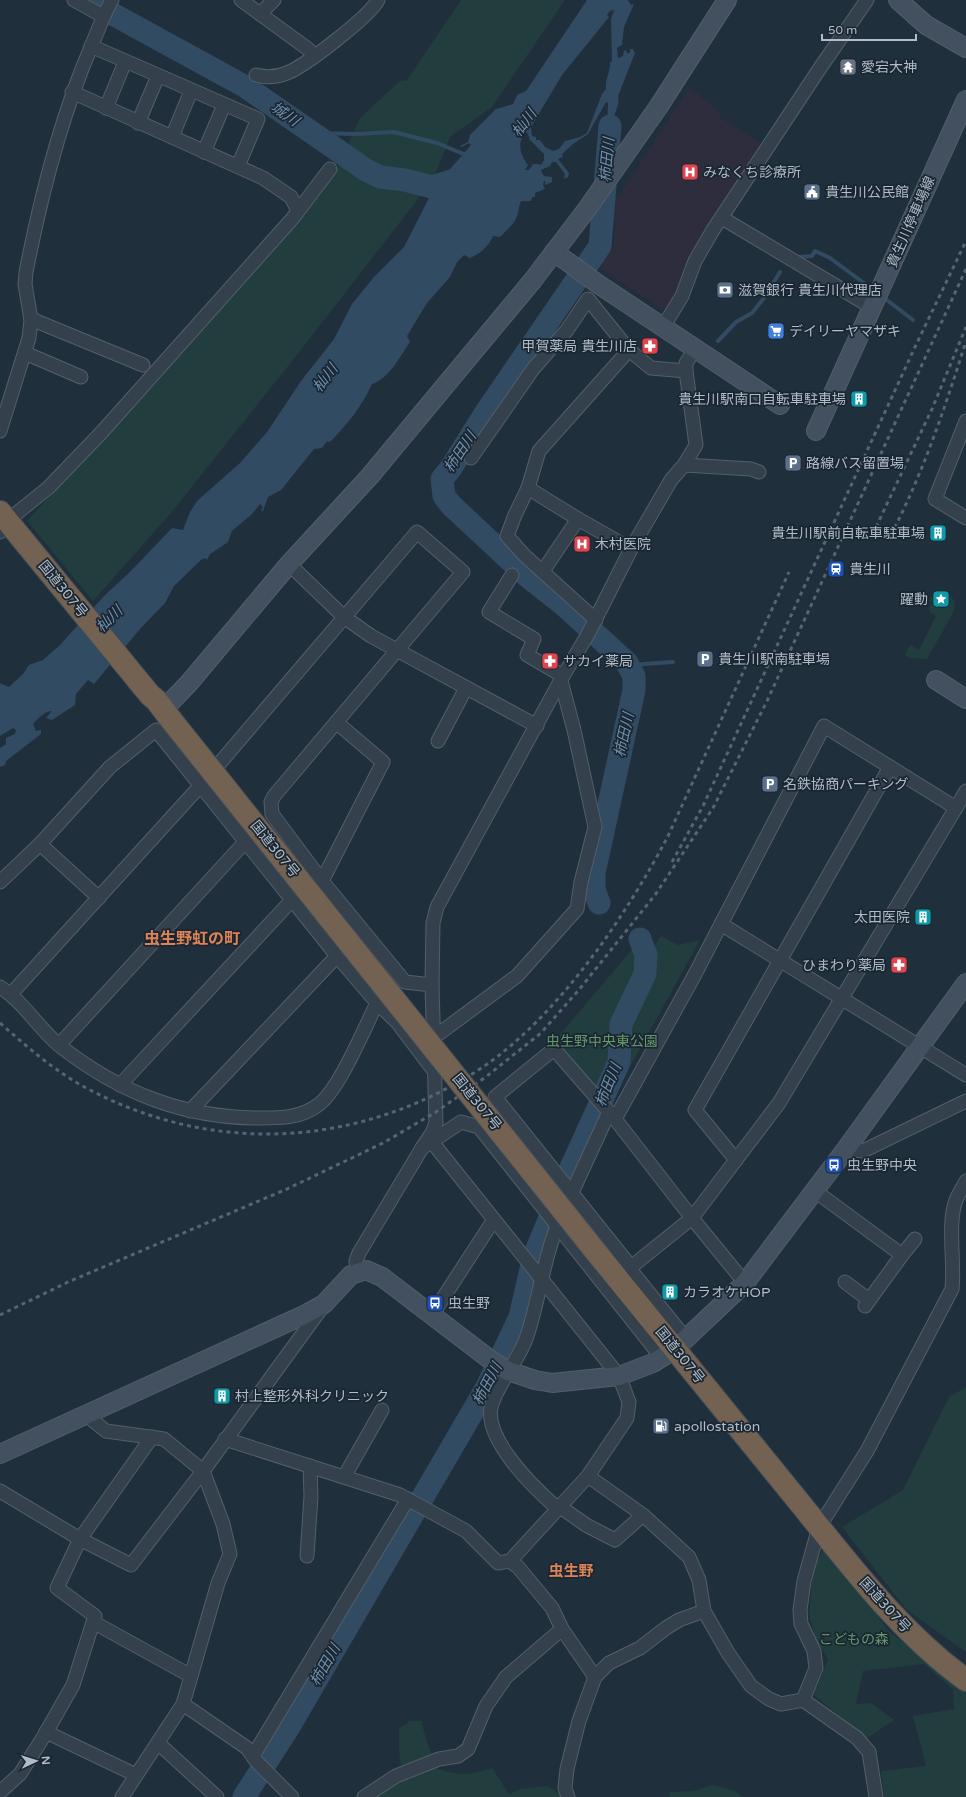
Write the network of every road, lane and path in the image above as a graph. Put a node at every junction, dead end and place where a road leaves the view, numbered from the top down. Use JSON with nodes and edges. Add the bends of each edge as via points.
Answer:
{"nodes":[{"id":1,"x":74,"y":0,"type":"edge"},
{"id":2,"x":241,"y":0,"type":"edge"},
{"id":3,"x":274,"y":0,"type":"edge"},
{"id":4,"x":378,"y":0,"type":"edge"},
{"id":5,"x":727,"y":0,"type":"edge"},
{"id":6,"x":867,"y":0,"type":"edge"},
{"id":7,"x":898,"y":0,"type":"edge"},
{"id":8,"x":107,"y":9,"type":"edge"},
{"id":9,"x":260,"y":14,"type":"junction"},
{"id":10,"x":91,"y":46,"type":"junction"},
{"id":11,"x":966,"y":48,"type":"edge"},
{"id":12,"x":314,"y":56,"type":"junction"},
{"id":13,"x":125,"y":62,"type":"junction"},
{"id":14,"x":256,"y":75,"type":"dead end"},
{"id":15,"x":158,"y":76,"type":"junction"},
{"id":16,"x":191,"y":91,"type":"junction"},
{"id":17,"x":72,"y":92,"type":"junction"},
{"id":18,"x":966,"y":100,"type":"edge"},
{"id":19,"x":224,"y":105,"type":"junction"},
{"id":20,"x":106,"y":108,"type":"junction"},
{"id":21,"x":138,"y":123,"type":"junction"},
{"id":22,"x":172,"y":137,"type":"junction"},
{"id":23,"x":204,"y":152,"type":"junction"},
{"id":24,"x":238,"y":166,"type":"junction"},
{"id":25,"x":330,"y":169,"type":"dead end"},
{"id":26,"x":298,"y":211,"type":"junction"},
{"id":27,"x":722,"y":218,"type":"junction"},
{"id":28,"x":554,"y":252,"type":"junction"},
{"id":29,"x":873,"y":308,"type":"junction"},
{"id":30,"x":31,"y":319,"type":"junction"},
{"id":31,"x":663,"y":327,"type":"junction"},
{"id":32,"x":695,"y":349,"type":"junction"},
{"id":33,"x":629,"y":350,"type":"junction"},
{"id":34,"x":25,"y":353,"type":"junction"},
{"id":35,"x":143,"y":365,"type":"dead end"},
{"id":36,"x":686,"y":371,"type":"junction"},
{"id":37,"x":81,"y":377,"type":"dead end"},
{"id":38,"x":780,"y":404,"type":"dead end"},
{"id":39,"x":966,"y":421,"type":"edge"},
{"id":40,"x":0,"y":430,"type":"edge"},
{"id":41,"x":816,"y":431,"type":"dead end"},
{"id":42,"x":471,"y":458,"type":"dead end"},
{"id":43,"x":684,"y":465,"type":"junction"},
{"id":44,"x":759,"y":472,"type":"dead end"},
{"id":45,"x":528,"y":488,"type":"junction"},
{"id":46,"x":966,"y":518,"type":"edge"},
{"id":47,"x":578,"y":519,"type":"junction"},
{"id":48,"x":6,"y":524,"type":"edge"},
{"id":49,"x":631,"y":549,"type":"junction"},
{"id":50,"x":289,"y":564,"type":"junction"},
{"id":51,"x":543,"y":571,"type":"junction"},
{"id":52,"x":512,"y":575,"type":"dead end"},
{"id":53,"x":344,"y":617,"type":"junction"},
{"id":54,"x":592,"y":627,"type":"junction"},
{"id":55,"x":397,"y":651,"type":"junction"},
{"id":56,"x":562,"y":679,"type":"junction"},
{"id":57,"x":936,"y":680,"type":"dead end"},
{"id":58,"x":466,"y":688,"type":"junction"},
{"id":59,"x":966,"y":699,"type":"edge"},
{"id":60,"x":162,"y":708,"type":"junction"},
{"id":61,"x":336,"y":722,"type":"junction"},
{"id":62,"x":537,"y":726,"type":"junction"},
{"id":63,"x":438,"y":741,"type":"dead end"},
{"id":64,"x":890,"y":767,"type":"junction"},
{"id":65,"x":201,"y":785,"type":"junction"},
{"id":66,"x":966,"y":791,"type":"edge"},
{"id":67,"x":956,"y":808,"type":"junction"},
{"id":68,"x":245,"y":842,"type":"junction"},
{"id":69,"x":40,"y":844,"type":"junction"},
{"id":70,"x":322,"y":881,"type":"junction"},
{"id":71,"x":0,"y":882,"type":"edge"},
{"id":72,"x":98,"y":898,"type":"junction"},
{"id":73,"x":292,"y":900,"type":"junction"},
{"id":74,"x":721,"y":924,"type":"junction"},
{"id":75,"x":337,"y":956,"type":"junction"},
{"id":76,"x":780,"y":961,"type":"junction"},
{"id":77,"x":405,"y":982,"type":"junction"},
{"id":78,"x":966,"y":983,"type":"edge"},
{"id":79,"x":432,"y":985,"type":"junction"},
{"id":80,"x":6,"y":990,"type":"edge"},
{"id":81,"x":843,"y":999,"type":"junction"},
{"id":82,"x":377,"y":1003,"type":"junction"},
{"id":83,"x":433,"y":1038,"type":"junction"},
{"id":84,"x":59,"y":1045,"type":"junction"},
{"id":85,"x":920,"y":1047,"type":"junction"},
{"id":86,"x":434,"y":1071,"type":"junction"},
{"id":87,"x":966,"y":1075,"type":"edge"},
{"id":88,"x":120,"y":1085,"type":"junction"},
{"id":89,"x":966,"y":1101,"type":"edge"},
{"id":90,"x":190,"y":1111,"type":"junction"},
{"id":91,"x":611,"y":1114,"type":"junction"},
{"id":92,"x":427,"y":1145,"type":"junction"},
{"id":93,"x":846,"y":1149,"type":"junction"},
{"id":94,"x":736,"y":1160,"type":"junction"},
{"id":95,"x":966,"y":1181,"type":"edge"},
{"id":96,"x":815,"y":1190,"type":"junction"},
{"id":97,"x":572,"y":1192,"type":"junction"},
{"id":98,"x":692,"y":1218,"type":"junction"},
{"id":99,"x":493,"y":1221,"type":"junction"},
{"id":100,"x":556,"y":1224,"type":"junction"},
{"id":101,"x":915,"y":1239,"type":"dead end"},
{"id":102,"x":902,"y":1255,"type":"junction"},
{"id":103,"x":631,"y":1267,"type":"junction"},
{"id":104,"x":358,"y":1272,"type":"junction"},
{"id":105,"x":540,"y":1278,"type":"junction"},
{"id":106,"x":845,"y":1282,"type":"dead end"},
{"id":107,"x":745,"y":1283,"type":"junction"},
{"id":108,"x":324,"y":1304,"type":"junction"},
{"id":109,"x":432,"y":1315,"type":"junction"},
{"id":110,"x":674,"y":1349,"type":"junction"},
{"id":111,"x":502,"y":1367,"type":"junction"},
{"id":112,"x":619,"y":1376,"type":"junction"},
{"id":113,"x":382,"y":1410,"type":"dead end"},
{"id":114,"x":86,"y":1415,"type":"junction"},
{"id":115,"x":152,"y":1437,"type":"junction"},
{"id":116,"x":226,"y":1439,"type":"junction"},
{"id":117,"x":0,"y":1454,"type":"edge"},
{"id":118,"x":310,"y":1466,"type":"junction"},
{"id":119,"x":203,"y":1471,"type":"junction"},
{"id":120,"x":588,"y":1476,"type":"junction"},
{"id":121,"x":344,"y":1477,"type":"junction"},
{"id":122,"x":0,"y":1491,"type":"edge"},
{"id":123,"x":408,"y":1499,"type":"junction"},
{"id":124,"x":558,"y":1507,"type":"junction"},
{"id":125,"x":642,"y":1515,"type":"junction"},
{"id":126,"x":819,"y":1527,"type":"junction"},
{"id":127,"x":80,"y":1539,"type":"junction"},
{"id":128,"x":307,"y":1556,"type":"dead end"},
{"id":129,"x":510,"y":1561,"type":"junction"},
{"id":130,"x":704,"y":1611,"type":"junction"},
{"id":131,"x":93,"y":1622,"type":"junction"},
{"id":132,"x":562,"y":1629,"type":"junction"},
{"id":133,"x":191,"y":1676,"type":"junction"},
{"id":134,"x":595,"y":1677,"type":"junction"},
{"id":135,"x":966,"y":1680,"type":"edge"},
{"id":136,"x":803,"y":1700,"type":"junction"},
{"id":137,"x":183,"y":1704,"type":"junction"},
{"id":138,"x":46,"y":1732,"type":"junction"},
{"id":139,"x":158,"y":1743,"type":"junction"},
{"id":140,"x":254,"y":1758,"type":"junction"},
{"id":141,"x":136,"y":1775,"type":"junction"},
{"id":142,"x":0,"y":1792,"type":"edge"},
{"id":143,"x":122,"y":1797,"type":"edge"},
{"id":144,"x":217,"y":1797,"type":"edge"},
{"id":145,"x":292,"y":1797,"type":"edge"},
{"id":146,"x":364,"y":1797,"type":"edge"},
{"id":147,"x":568,"y":1797,"type":"edge"},
{"id":148,"x":876,"y":1797,"type":"edge"}],
"edges":[{"from":1,"to":8,"type":"street"},
{"from":2,"to":9,"type":"street"},
{"from":3,"to":9,"type":"street"},
{"from":4,"to":12,"type":"street","via":[[371,11]]},
{"from":5,"to":28,"type":"street","via":[[659,106]]},
{"from":6,"to":27,"type":"street"},
{"from":7,"to":11,"type":"street","via":[[926,25]]},
{"from":8,"to":10,"type":"street"},
{"from":9,"to":12,"type":"street"},
{"from":10,"to":13,"type":"street"},
{"from":10,"to":17,"type":"street"},
{"from":12,"to":14,"type":"street","via":[[286,74]]},
{"from":13,"to":15,"type":"street"},
{"from":13,"to":20,"type":"street"},
{"from":15,"to":16,"type":"street"},
{"from":15,"to":21,"type":"street"},
{"from":16,"to":19,"type":"street"},
{"from":16,"to":22,"type":"street"},
{"from":17,"to":20,"type":"street"},
{"from":17,"to":30,"type":"street","via":[[56,141],[26,272],[25,284]]},
{"from":18,"to":29,"type":"street","name":"貴生川停車場線"},
{"from":19,"to":23,"type":"street"},
{"from":19,"to":24,"type":"street","via":[[258,119]]},
{"from":20,"to":21,"type":"street"},
{"from":21,"to":22,"type":"street"},
{"from":22,"to":23,"type":"street"},
{"from":23,"to":24,"type":"street"},
{"from":24,"to":26,"type":"street","via":[[276,185],[291,197]]},
{"from":25,"to":26,"type":"street"},
{"from":26,"to":48,"type":"street","via":[[101,433],[48,488]]},
{"from":27,"to":29,"type":"street"},
{"from":27,"to":31,"type":"street","via":[[695,261],[682,296]]},
{"from":28,"to":31,"type":"street"},
{"from":28,"to":50,"type":"street","via":[[370,476]]},
{"from":29,"to":41,"type":"street","name":"貴生川停車場線"},
{"from":30,"to":34,"type":"street"},
{"from":30,"to":35,"type":"street"},
{"from":31,"to":32,"type":"street"},
{"from":32,"to":36,"type":"street","via":[[686,363]]},
{"from":32,"to":38,"type":"street"},
{"from":33,"to":36,"type":"street","via":[[651,368]]},
{"from":33,"to":42,"type":"street","via":[[588,299],[567,330],[532,369]]},
{"from":33,"to":45,"type":"street","via":[[539,450]]},
{"from":34,"to":37,"type":"street"},
{"from":34,"to":40,"type":"street"},
{"from":36,"to":43,"type":"street","via":[[696,445]]},
{"from":39,"to":46,"type":"street","via":[[935,499]]},
{"from":43,"to":44,"type":"street","via":[[751,469]]},
{"from":43,"to":49,"type":"street","via":[[671,480]]},
{"from":45,"to":47,"type":"street"},
{"from":45,"to":51,"type":"street","via":[[507,536]]},
{"from":47,"to":49,"type":"street"},
{"from":47,"to":51,"type":"street"},
{"from":48,"to":60,"type":"highway","name":"国道307号"},
{"from":49,"to":54,"type":"street"},
{"from":50,"to":53,"type":"street"},
{"from":50,"to":60,"type":"street","via":[[189,682]]},
{"from":51,"to":54,"type":"street"},
{"from":52,"to":56,"type":"street","via":[[489,612],[534,639],[527,655]]},
{"from":53,"to":55,"type":"street"},
{"from":53,"to":55,"type":"street","via":[[417,532],[463,572]]},
{"from":53,"to":65,"type":"street"},
{"from":54,"to":56,"type":"street"},
{"from":55,"to":58,"type":"street"},
{"from":55,"to":61,"type":"street"},
{"from":56,"to":62,"type":"street"},
{"from":56,"to":83,"type":"street","via":[[595,827],[580,882],[577,909],[517,976]]},
{"from":57,"to":59,"type":"street"},
{"from":58,"to":62,"type":"street"},
{"from":58,"to":63,"type":"street"},
{"from":60,"to":110,"type":"highway","name":"国道307号","bridge":true},
{"from":61,"to":70,"type":"street","via":[[383,762]]},
{"from":61,"to":70,"type":"street","via":[[271,802],[272,814]]},
{"from":62,"to":79,"type":"street","via":[[437,907],[433,923]]},
{"from":64,"to":67,"type":"street"},
{"from":64,"to":74,"type":"street","via":[[824,726]]},
{"from":64,"to":76,"type":"street"},
{"from":65,"to":68,"type":"street"},
{"from":65,"to":69,"type":"street","via":[[156,730],[110,767]]},
{"from":65,"to":72,"type":"street"},
{"from":66,"to":67,"type":"street"},
{"from":67,"to":81,"type":"street"},
{"from":68,"to":73,"type":"street"},
{"from":68,"to":84,"type":"street"},
{"from":69,"to":71,"type":"street"},
{"from":69,"to":72,"type":"street"},
{"from":70,"to":77,"type":"street"},
{"from":72,"to":80,"type":"street"},
{"from":73,"to":75,"type":"street"},
{"from":73,"to":88,"type":"street"},
{"from":74,"to":76,"type":"street"},
{"from":74,"to":91,"type":"street"},
{"from":75,"to":82,"type":"street"},
{"from":75,"to":90,"type":"street"},
{"from":76,"to":81,"type":"street"},
{"from":76,"to":94,"type":"street","via":[[695,1110]]},
{"from":77,"to":79,"type":"street"},
{"from":77,"to":82,"type":"street"},
{"from":78,"to":85,"type":"street"},
{"from":79,"to":83,"type":"street"},
{"from":80,"to":84,"type":"street"},
{"from":81,"to":85,"type":"street"},
{"from":81,"to":94,"type":"street","via":[[779,1103]]},
{"from":82,"to":86,"type":"street","via":[[396,1022]]},
{"from":82,"to":90,"type":"street","via":[[337,1082],[319,1105],[291,1117],[274,1118],[238,1118]]},
{"from":83,"to":86,"type":"street"},
{"from":84,"to":88,"type":"street"},
{"from":85,"to":87,"type":"street"},
{"from":85,"to":93,"type":"street"},
{"from":86,"to":92,"type":"street","via":[[436,1122]]},
{"from":88,"to":90,"type":"street","via":[[150,1099]]},
{"from":89,"to":93,"type":"street","via":[[863,1151]]},
{"from":91,"to":97,"type":"street"},
{"from":91,"to":97,"type":"street","via":[[554,1049],[495,1097]]},
{"from":91,"to":98,"type":"street"},
{"from":92,"to":99,"type":"street"},
{"from":92,"to":100,"type":"street","via":[[461,1122],[479,1127]]},
{"from":92,"to":104,"type":"street","via":[[359,1253],[356,1261]]},
{"from":93,"to":96,"type":"street"},
{"from":94,"to":98,"type":"street"},
{"from":95,"to":126,"type":"street","via":[[956,1201],[953,1215],[952,1289],[867,1451]]},
{"from":96,"to":102,"type":"street"},
{"from":96,"to":107,"type":"street"},
{"from":97,"to":100,"type":"street"},
{"from":97,"to":103,"type":"street"},
{"from":98,"to":103,"type":"street"},
{"from":98,"to":107,"type":"street"},
{"from":99,"to":105,"type":"street"},
{"from":99,"to":109,"type":"street"},
{"from":100,"to":105,"type":"street"},
{"from":100,"to":110,"type":"street"},
{"from":101,"to":102,"type":"street"},
{"from":102,"to":106,"type":"street","via":[[867,1303]]},
{"from":103,"to":110,"type":"street"},
{"from":104,"to":108,"type":"street","via":[[345,1280]]},
{"from":104,"to":109,"type":"street","via":[[371,1271],[382,1277]]},
{"from":105,"to":111,"type":"street","via":[[526,1338]]},
{"from":105,"to":112,"type":"street"},
{"from":107,"to":110,"type":"street"},
{"from":108,"to":114,"type":"street"},
{"from":108,"to":116,"type":"street","via":[[304,1335]]},
{"from":109,"to":111,"type":"street"},
{"from":110,"to":112,"type":"street"},
{"from":110,"to":126,"type":"highway","name":"国道307号"},
{"from":111,"to":112,"type":"street","via":[[535,1380],[552,1382]]},
{"from":111,"to":124,"type":"street","via":[[490,1411],[494,1428],[505,1452],[529,1483]]},
{"from":112,"to":120,"type":"street","via":[[629,1402],[627,1418]]},
{"from":113,"to":121,"type":"street"},
{"from":114,"to":115,"type":"street","via":[[106,1431]]},
{"from":114,"to":117,"type":"street"},
{"from":115,"to":119,"type":"street","via":[[164,1439]]},
{"from":115,"to":127,"type":"street"},
{"from":116,"to":118,"type":"street"},
{"from":116,"to":119,"type":"street"},
{"from":118,"to":121,"type":"street"},
{"from":118,"to":128,"type":"street"},
{"from":119,"to":127,"type":"street","via":[[131,1565]]},
{"from":119,"to":133,"type":"street","via":[[223,1524],[230,1554],[218,1584]]},
{"from":120,"to":124,"type":"street"},
{"from":120,"to":125,"type":"street"},
{"from":121,"to":123,"type":"street"},
{"from":122,"to":127,"type":"street"},
{"from":123,"to":129,"type":"street","via":[[466,1531],[498,1563]]},
{"from":123,"to":140,"type":"street"},
{"from":124,"to":125,"type":"street","via":[[615,1540]]},
{"from":124,"to":129,"type":"street"},
{"from":125,"to":130,"type":"street","via":[[688,1557],[699,1580]]},
{"from":126,"to":135,"type":"highway","name":"国道307号","via":[[906,1629],[942,1663]]},
{"from":126,"to":136,"type":"street","via":[[804,1581],[800,1610],[801,1624],[814,1652],[816,1668]]},
{"from":127,"to":131,"type":"street","via":[[57,1588],[95,1616]]},
{"from":129,"to":132,"type":"street","via":[[552,1608]]},
{"from":130,"to":134,"type":"street","via":[[679,1620],[640,1648],[609,1663]]},
{"from":130,"to":136,"type":"street","via":[[751,1686],[780,1704]]},
{"from":131,"to":133,"type":"street"},
{"from":131,"to":138,"type":"street","via":[[73,1685]]},
{"from":132,"to":134,"type":"street"},
{"from":132,"to":146,"type":"street","via":[[506,1677],[486,1706],[468,1749],[458,1756],[439,1759],[396,1776]]},
{"from":133,"to":137,"type":"street"},
{"from":134,"to":147,"type":"street","via":[[579,1720],[567,1769],[565,1788]]},
{"from":136,"to":148,"type":"street","via":[[856,1738],[869,1752]]},
{"from":137,"to":139,"type":"street"},
{"from":137,"to":140,"type":"street","via":[[247,1748]]},
{"from":138,"to":141,"type":"street"},
{"from":138,"to":142,"type":"street","via":[[20,1774]]},
{"from":139,"to":141,"type":"street"},
{"from":139,"to":144,"type":"street"},
{"from":140,"to":145,"type":"street"},
{"from":141,"to":143,"type":"street"}]}
